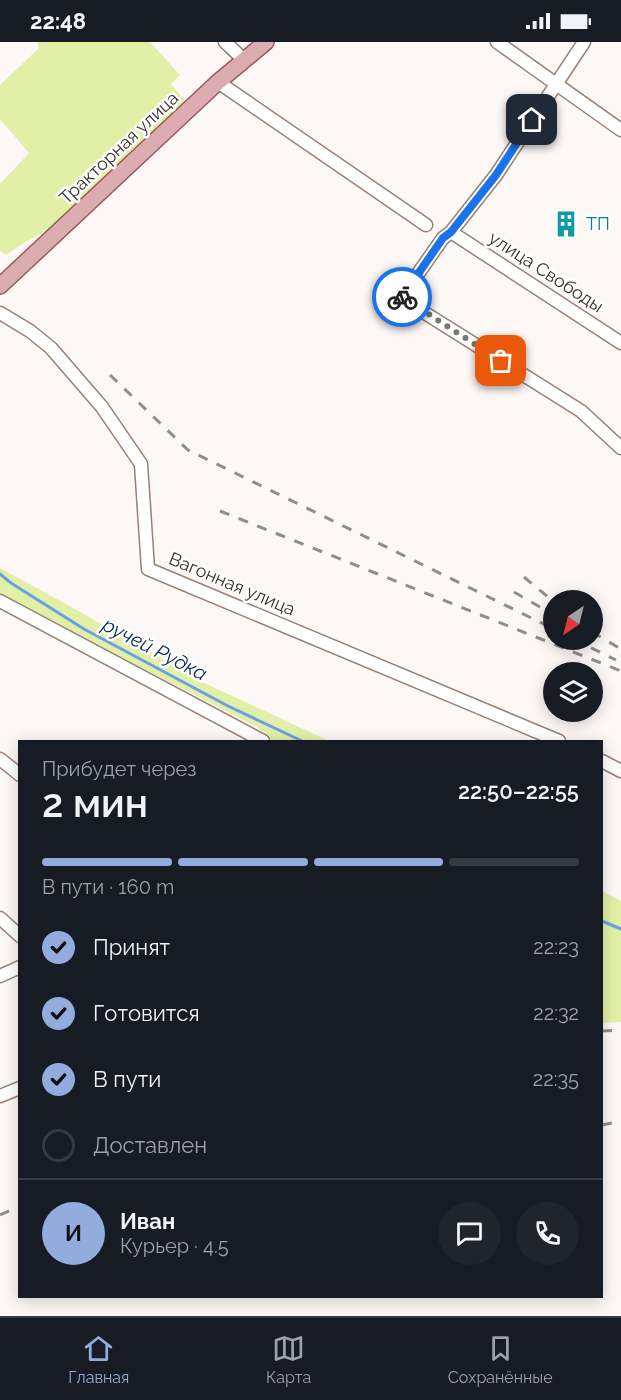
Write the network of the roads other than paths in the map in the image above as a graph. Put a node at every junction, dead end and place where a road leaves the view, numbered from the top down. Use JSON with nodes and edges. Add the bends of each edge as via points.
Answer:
{"nodes":[{"id":1,"x":225,"y":42,"type":"edge"},
{"id":2,"x":266,"y":42,"type":"edge"},
{"id":3,"x":497,"y":42,"type":"edge"},
{"id":4,"x":584,"y":42,"type":"edge"},
{"id":5,"x":244,"y":60,"type":"junction"},
{"id":6,"x":218,"y":82,"type":"junction"},
{"id":7,"x":556,"y":83,"type":"junction"},
{"id":8,"x":621,"y":130,"type":"edge"},
{"id":9,"x":426,"y":225,"type":"dead end"},
{"id":10,"x":451,"y":232,"type":"junction"},
{"id":11,"x":0,"y":286,"type":"edge"},
{"id":12,"x":0,"y":313,"type":"edge"},
{"id":13,"x":621,"y":343,"type":"edge"},
{"id":14,"x":621,"y":448,"type":"edge"},
{"id":15,"x":0,"y":601,"type":"edge"},
{"id":16,"x":261,"y":740,"type":"edge"},
{"id":17,"x":557,"y":740,"type":"edge"},
{"id":18,"x":0,"y":759,"type":"edge"},
{"id":19,"x":603,"y":762,"type":"edge"},
{"id":20,"x":621,"y":771,"type":"edge"},
{"id":21,"x":18,"y":773,"type":"edge"},
{"id":22,"x":0,"y":918,"type":"edge"},
{"id":23,"x":18,"y":934,"type":"edge"},
{"id":24,"x":18,"y":968,"type":"edge"},
{"id":25,"x":0,"y":976,"type":"edge"},
{"id":26,"x":18,"y":1089,"type":"edge"},
{"id":27,"x":0,"y":1096,"type":"edge"}],
"edges":[{"from":1,"to":5,"type":"street"},
{"from":2,"to":5,"type":"main road","name":"Тракторная улица"},
{"from":3,"to":7,"type":"street"},
{"from":4,"to":7,"type":"street"},
{"from":5,"to":6,"type":"main road","name":"Тракторная улица"},
{"from":6,"to":9,"type":"street"},
{"from":6,"to":11,"type":"main road","name":"Тракторная улица"},
{"from":7,"to":8,"type":"street"},
{"from":7,"to":10,"type":"street","via":[[496,175]]},
{"from":10,"to":13,"type":"street","name":"улица Свободы"},
{"from":10,"to":14,"type":"street","via":[[401,298],[581,411]]},
{"from":12,"to":17,"type":"street","name":"Вагонная улица","via":[[51,348],[102,408],[141,464],[148,569]]},
{"from":15,"to":16,"type":"street"},
{"from":18,"to":21,"type":"street"},
{"from":19,"to":20,"type":"street"},
{"from":22,"to":23,"type":"street"},
{"from":24,"to":25,"type":"street"},
{"from":26,"to":27,"type":"street"}]}
